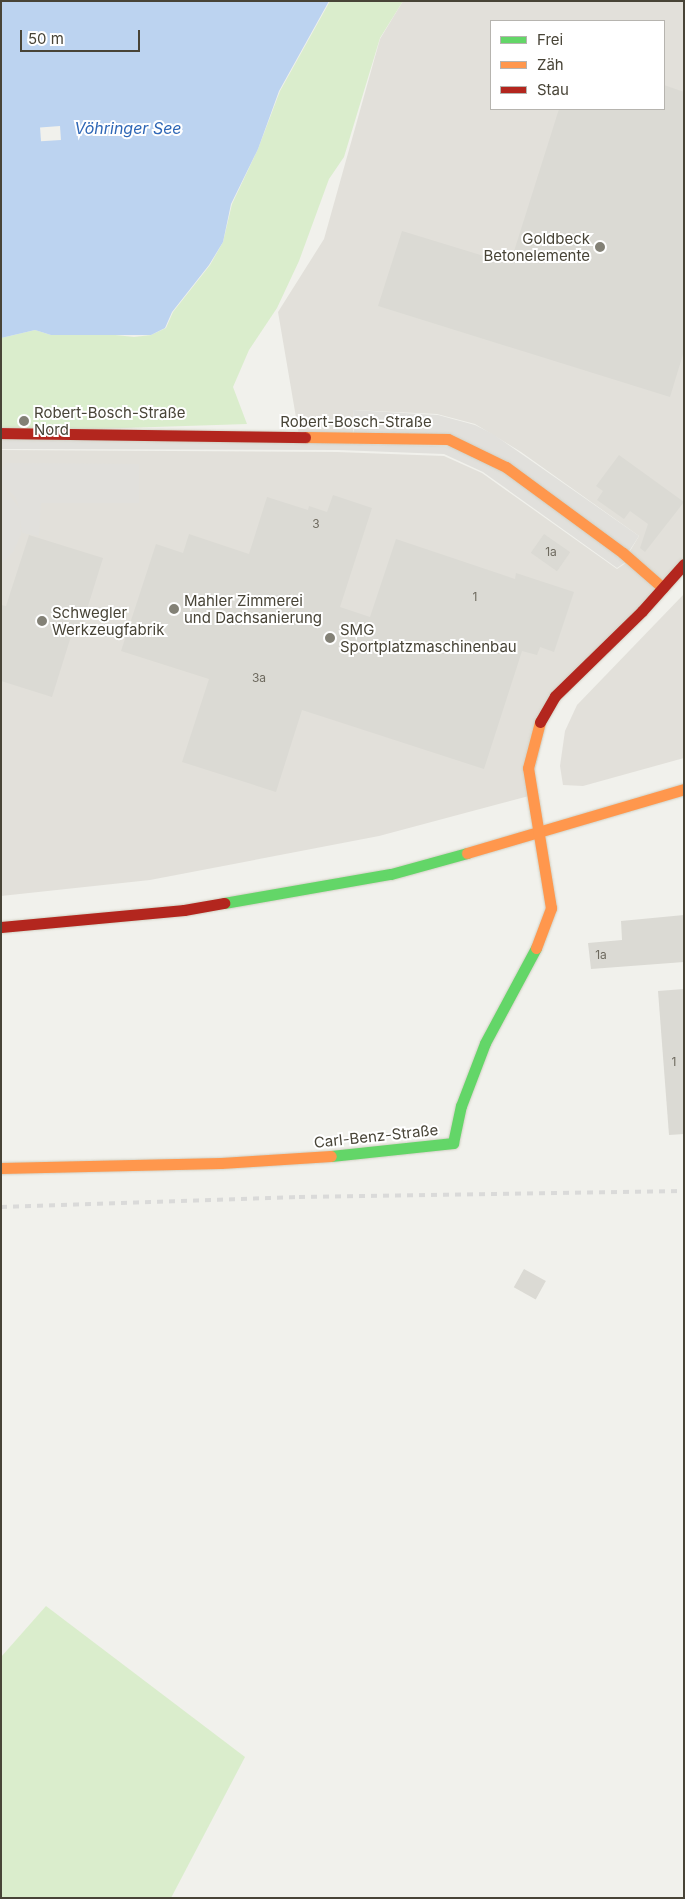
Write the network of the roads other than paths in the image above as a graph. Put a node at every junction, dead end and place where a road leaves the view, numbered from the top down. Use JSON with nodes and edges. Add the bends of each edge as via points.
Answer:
{"nodes":[{"id":1,"x":1,"y":432,"type":"edge"},
{"id":2,"x":684,"y":564,"type":"edge"},
{"id":3,"x":663,"y":588,"type":"junction"},
{"id":4,"x":684,"y":789,"type":"edge"},
{"id":5,"x":541,"y":833,"type":"junction"},
{"id":6,"x":1,"y":927,"type":"edge"},
{"id":7,"x":1,"y":1168,"type":"edge"}],
"edges":[{"from":1,"to":3,"type":"street","name":"Robert-Bosch-Straße","via":[[448,439],[506,467],[623,553]]},
{"from":2,"to":3,"type":"street"},
{"from":3,"to":5,"type":"street","via":[[555,696],[537,726],[528,768]]},
{"from":4,"to":5,"type":"street"},
{"from":5,"to":6,"type":"street","via":[[391,874],[243,900],[184,910]]},
{"from":5,"to":7,"type":"street","name":"Carl-Benz-Straße","via":[[551,908],[539,942],[485,1043],[461,1106],[453,1143],[354,1155],[230,1163]]}]}
